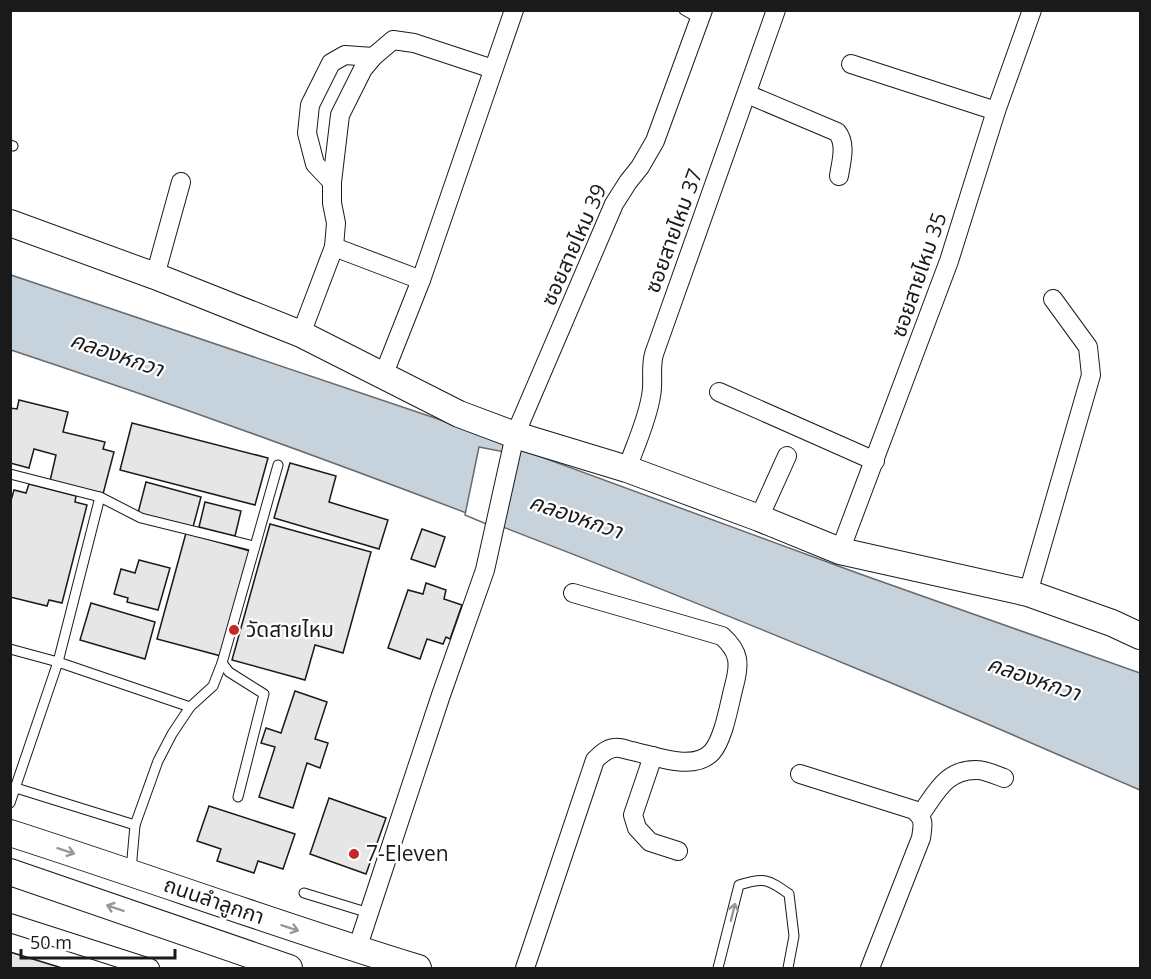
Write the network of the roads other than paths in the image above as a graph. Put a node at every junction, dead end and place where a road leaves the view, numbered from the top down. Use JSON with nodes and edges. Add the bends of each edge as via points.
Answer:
{"nodes":[{"id":1,"x":514,"y":10,"type":"edge"},
{"id":2,"x":776,"y":10,"type":"edge"},
{"id":3,"x":1032,"y":10,"type":"edge"},
{"id":4,"x":696,"y":13,"type":"edge"},
{"id":5,"x":373,"y":57,"type":"junction"},
{"id":6,"x":851,"y":64,"type":"dead end"},
{"id":7,"x":493,"y":69,"type":"junction"},
{"id":8,"x":747,"y":94,"type":"junction"},
{"id":9,"x":996,"y":111,"type":"junction"},
{"id":10,"x":838,"y":176,"type":"dead end"},
{"id":11,"x":181,"y":182,"type":"dead end"},
{"id":12,"x":332,"y":182,"type":"junction"},
{"id":13,"x":10,"y":223,"type":"edge"},
{"id":14,"x":333,"y":247,"type":"junction"},
{"id":15,"x":155,"y":276,"type":"junction"},
{"id":16,"x":421,"y":280,"type":"junction"},
{"id":17,"x":1053,"y":299,"type":"dead end"},
{"id":18,"x":301,"y":334,"type":"junction"},
{"id":19,"x":384,"y":376,"type":"junction"},
{"id":20,"x":719,"y":393,"type":"dead end"},
{"id":21,"x":514,"y":440,"type":"junction"},
{"id":22,"x":787,"y":456,"type":"dead end"},
{"id":23,"x":875,"y":461,"type":"junction"},
{"id":24,"x":278,"y":465,"type":"dead end"},
{"id":25,"x":627,"y":469,"type":"junction"},
{"id":26,"x":10,"y":474,"type":"edge"},
{"id":27,"x":100,"y":497,"type":"junction"},
{"id":28,"x":759,"y":518,"type":"junction"},
{"id":29,"x":254,"y":546,"type":"junction"},
{"id":30,"x":840,"y":551,"type":"junction"},
{"id":31,"x":573,"y":593,"type":"dead end"},
{"id":32,"x":1028,"y":593,"type":"junction"},
{"id":33,"x":1140,"y":636,"type":"edge"},
{"id":34,"x":10,"y":649,"type":"edge"},
{"id":35,"x":58,"y":662,"type":"junction"},
{"id":36,"x":222,"y":663,"type":"junction"},
{"id":37,"x":190,"y":707,"type":"junction"},
{"id":38,"x":653,"y":756,"type":"junction"},
{"id":39,"x":800,"y":774,"type":"dead end"},
{"id":40,"x":1004,"y":778,"type":"dead end"},
{"id":41,"x":16,"y":788,"type":"junction"},
{"id":42,"x":238,"y":796,"type":"dead end"},
{"id":43,"x":10,"y":803,"type":"edge"},
{"id":44,"x":920,"y":815,"type":"junction"},
{"id":45,"x":135,"y":825,"type":"junction"},
{"id":46,"x":10,"y":833,"type":"edge"},
{"id":47,"x":678,"y":851,"type":"dead end"},
{"id":48,"x":10,"y":872,"type":"edge"},
{"id":49,"x":131,"y":872,"type":"junction"},
{"id":50,"x":304,"y":893,"type":"dead end"},
{"id":51,"x":369,"y":913,"type":"junction"},
{"id":52,"x":10,"y":924,"type":"edge"},
{"id":53,"x":357,"y":949,"type":"junction"},
{"id":54,"x":150,"y":969,"type":"edge"},
{"id":55,"x":289,"y":969,"type":"edge"},
{"id":56,"x":417,"y":969,"type":"edge"},
{"id":57,"x":525,"y":969,"type":"edge"},
{"id":58,"x":718,"y":969,"type":"edge"},
{"id":59,"x":788,"y":969,"type":"edge"},
{"id":60,"x":870,"y":969,"type":"edge"}],
"edges":[{"from":1,"to":7,"type":"street"},
{"from":2,"to":8,"type":"street","name":"ซอยสายไหม 37"},
{"from":3,"to":9,"type":"street","name":"ซอยสายไหม 35"},
{"from":4,"to":21,"type":"street","name":"ซอยสายไหม 39","via":[[655,141],[614,204]]},
{"from":5,"to":7,"type":"street","via":[[393,40]]},
{"from":5,"to":12,"type":"street","via":[[340,115]]},
{"from":5,"to":12,"type":"street","via":[[345,55],[331,63],[310,105],[307,134],[315,164]]},
{"from":6,"to":9,"type":"street"},
{"from":7,"to":16,"type":"street"},
{"from":8,"to":10,"type":"street","via":[[837,132],[843,147]]},
{"from":8,"to":25,"type":"street","name":"ซอยสายไหม 37","via":[[654,354],[651,398]]},
{"from":9,"to":23,"type":"street","name":"ซอยสายไหม 35","via":[[949,261]]},
{"from":11,"to":15,"type":"street"},
{"from":12,"to":14,"type":"street","via":[[336,223]]},
{"from":13,"to":15,"type":"street"},
{"from":14,"to":16,"type":"street"},
{"from":14,"to":18,"type":"street"},
{"from":15,"to":18,"type":"street"},
{"from":16,"to":19,"type":"street"},
{"from":17,"to":32,"type":"street","via":[[1088,347],[1091,375]]},
{"from":18,"to":19,"type":"street"},
{"from":19,"to":21,"type":"street"},
{"from":20,"to":23,"type":"street"},
{"from":21,"to":25,"type":"street"},
{"from":21,"to":51,"type":"street","name":"ซอยสายไหม 39","via":[[485,570]]},
{"from":22,"to":28,"type":"street"},
{"from":23,"to":30,"type":"street","name":"ซอยสายไหม 35"},
{"from":24,"to":29,"type":"lane"},
{"from":25,"to":28,"type":"street"},
{"from":26,"to":27,"type":"lane"},
{"from":27,"to":29,"type":"lane","via":[[141,518]]},
{"from":27,"to":35,"type":"lane"},
{"from":28,"to":30,"type":"street"},
{"from":29,"to":36,"type":"lane"},
{"from":30,"to":32,"type":"street"},
{"from":31,"to":38,"type":"street","via":[[722,636],[734,647],[737,676],[712,752],[701,761],[688,763]]},
{"from":32,"to":33,"type":"street"},
{"from":34,"to":35,"type":"lane"},
{"from":35,"to":37,"type":"lane"},
{"from":35,"to":41,"type":"lane"},
{"from":36,"to":37,"type":"lane","via":[[213,686]]},
{"from":36,"to":42,"type":"lane","via":[[229,672],[264,694]]},
{"from":37,"to":45,"type":"lane","via":[[158,761]]},
{"from":38,"to":47,"type":"street","via":[[633,816],[637,828],[650,842]]},
{"from":38,"to":57,"type":"street","via":[[616,747],[595,760]]},
{"from":39,"to":44,"type":"street"},
{"from":40,"to":44,"type":"street","via":[[978,770],[955,773]]},
{"from":41,"to":43,"type":"lane"},
{"from":41,"to":45,"type":"lane"},
{"from":44,"to":60,"type":"street","via":[[924,822],[921,838]]},
{"from":45,"to":49,"type":"lane"},
{"from":46,"to":49,"type":"street","name":"ถนนลำลูกกา","one_way":true},
{"from":55,"to":48,"type":"street","name":"ถนนลำลูกกา","one_way":true},
{"from":49,"to":53,"type":"street","name":"ถนนลำลูกกา","one_way":true},
{"from":50,"to":51,"type":"lane"},
{"from":51,"to":53,"type":"street","name":"ซอยสายไหม 39"},
{"from":52,"to":54,"type":"street"},
{"from":53,"to":56,"type":"street","name":"ถนนลำลูกกา"},
{"from":58,"to":59,"type":"lane","one_way":true,"via":[[739,885],[757,879],[774,883],[789,894],[794,936]]}]}
